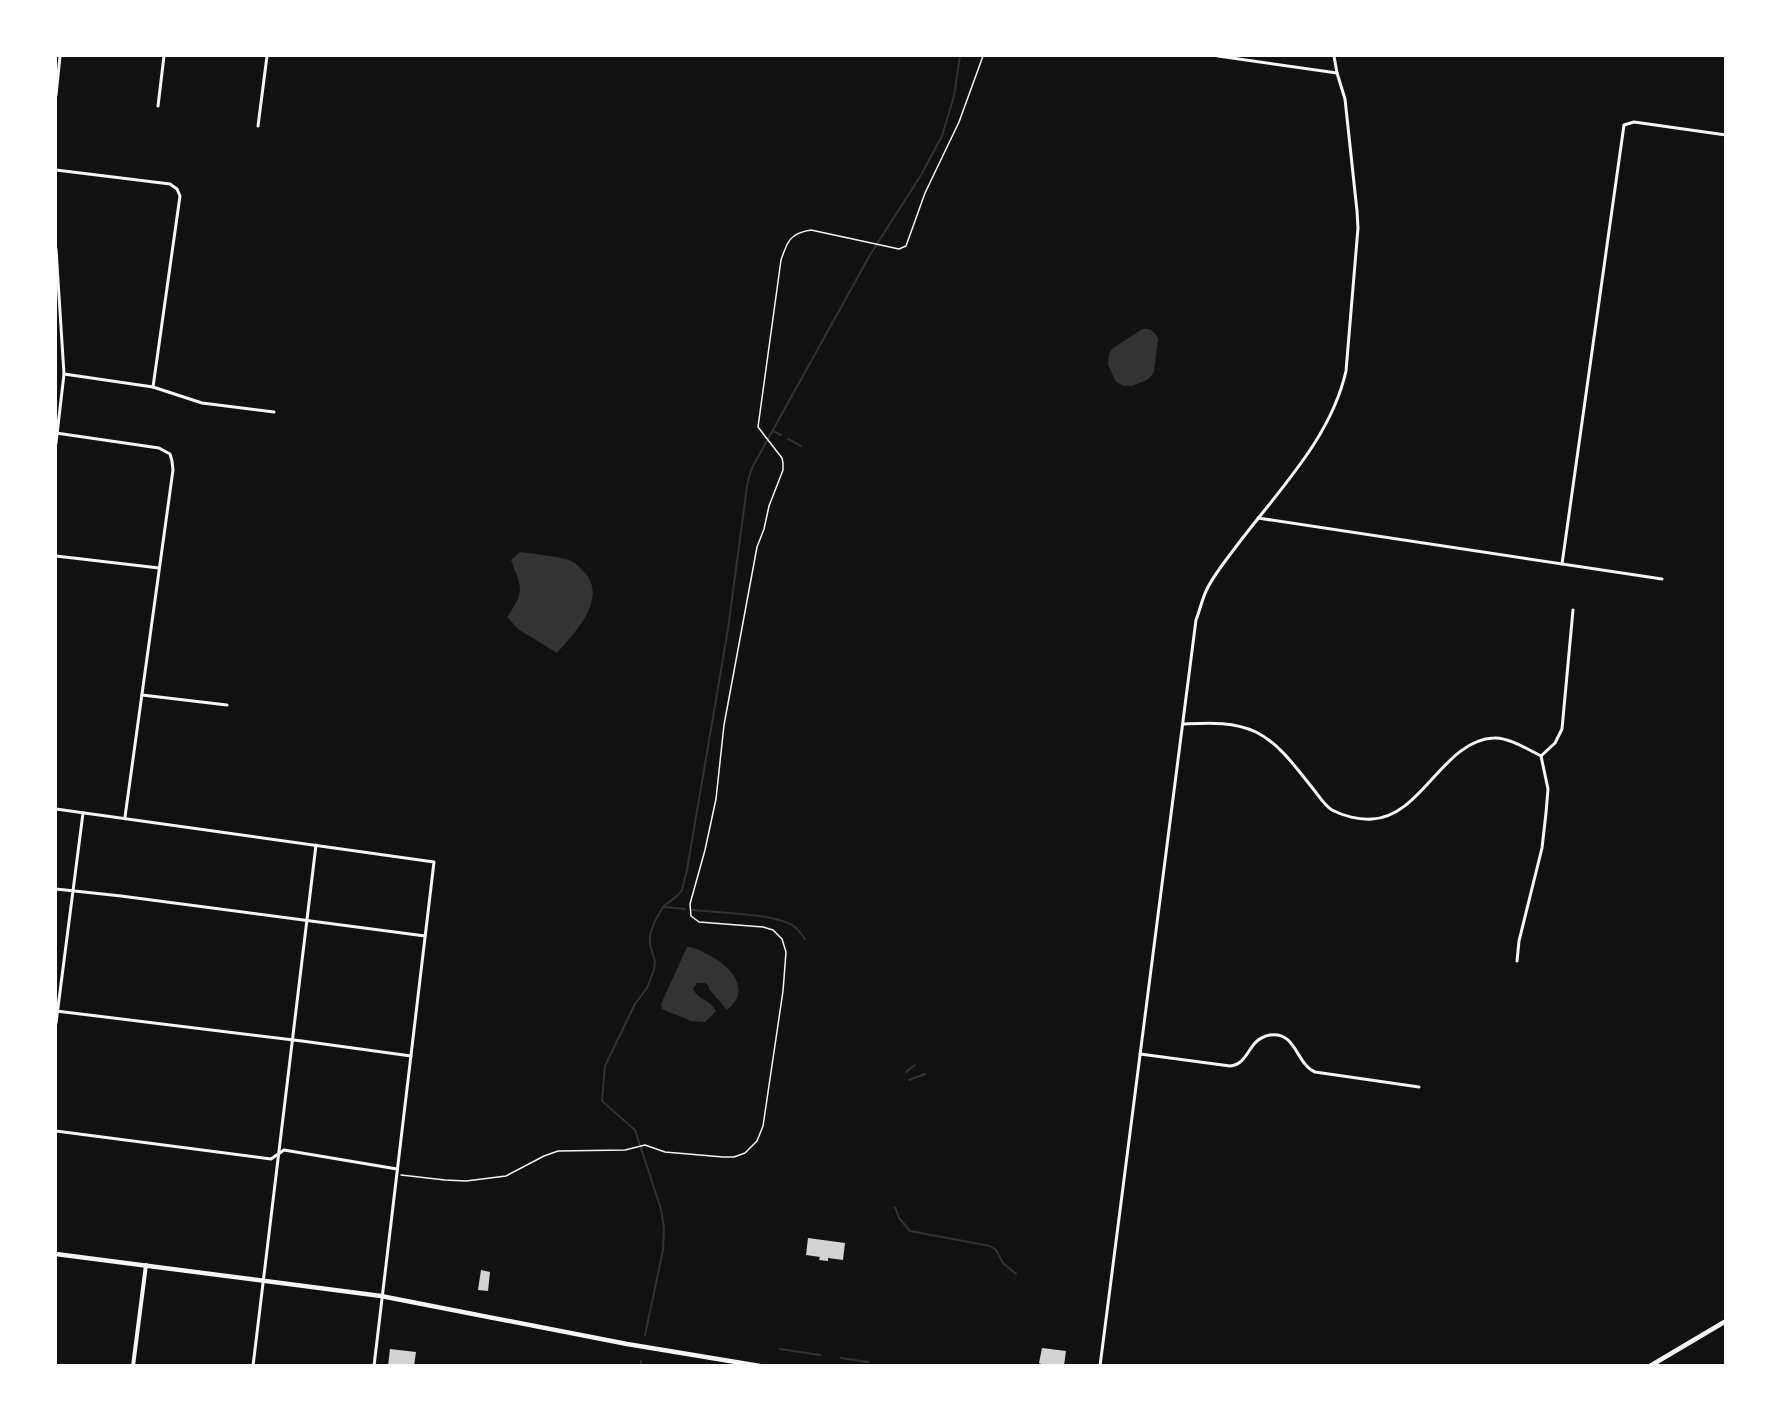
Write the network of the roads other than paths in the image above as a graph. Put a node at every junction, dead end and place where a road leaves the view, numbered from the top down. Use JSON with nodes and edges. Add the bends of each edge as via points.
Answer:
{"nodes":[{"id":1,"x":60,"y":56,"type":"edge"},
{"id":2,"x":164,"y":56,"type":"edge"},
{"id":3,"x":267,"y":56,"type":"edge"},
{"id":4,"x":1218,"y":56,"type":"edge"},
{"id":5,"x":1334,"y":56,"type":"edge"},
{"id":6,"x":1337,"y":73,"type":"junction"},
{"id":7,"x":56,"y":96,"type":"edge"},
{"id":8,"x":158,"y":106,"type":"dead end"},
{"id":9,"x":258,"y":126,"type":"dead end"},
{"id":10,"x":1725,"y":135,"type":"edge"},
{"id":11,"x":56,"y":170,"type":"edge"},
{"id":12,"x":56,"y":249,"type":"edge"},
{"id":13,"x":58,"y":317,"type":"edge"},
{"id":14,"x":64,"y":375,"type":"junction"},
{"id":15,"x":153,"y":387,"type":"junction"},
{"id":16,"x":274,"y":412,"type":"dead end"},
{"id":17,"x":56,"y":433,"type":"edge"},
{"id":18,"x":56,"y":443,"type":"edge"},
{"id":19,"x":1258,"y":518,"type":"junction"},
{"id":20,"x":56,"y":556,"type":"edge"},
{"id":21,"x":1562,"y":564,"type":"junction"},
{"id":22,"x":159,"y":568,"type":"junction"},
{"id":23,"x":1662,"y":579,"type":"dead end"},
{"id":24,"x":1573,"y":610,"type":"dead end"},
{"id":25,"x":142,"y":695,"type":"junction"},
{"id":26,"x":227,"y":705,"type":"dead end"},
{"id":27,"x":1184,"y":724,"type":"junction"},
{"id":28,"x":1541,"y":756,"type":"junction"},
{"id":29,"x":56,"y":809,"type":"edge"},
{"id":30,"x":82,"y":813,"type":"junction"},
{"id":31,"x":125,"y":818,"type":"junction"},
{"id":32,"x":316,"y":845,"type":"junction"},
{"id":33,"x":56,"y":889,"type":"edge"},
{"id":34,"x":72,"y":891,"type":"junction"},
{"id":35,"x":307,"y":921,"type":"junction"},
{"id":36,"x":425,"y":936,"type":"junction"},
{"id":37,"x":1517,"y":961,"type":"dead end"},
{"id":38,"x":56,"y":1011,"type":"edge"},
{"id":39,"x":56,"y":1023,"type":"edge"},
{"id":40,"x":292,"y":1040,"type":"junction"},
{"id":41,"x":1140,"y":1054,"type":"junction"},
{"id":42,"x":411,"y":1056,"type":"junction"},
{"id":43,"x":1419,"y":1087,"type":"dead end"},
{"id":44,"x":56,"y":1131,"type":"edge"},
{"id":45,"x":279,"y":1153,"type":"junction"},
{"id":46,"x":398,"y":1169,"type":"junction"},
{"id":47,"x":56,"y":1254,"type":"edge"},
{"id":48,"x":146,"y":1265,"type":"junction"},
{"id":49,"x":263,"y":1280,"type":"junction"},
{"id":50,"x":381,"y":1296,"type":"junction"},
{"id":51,"x":1725,"y":1321,"type":"edge"},
{"id":52,"x":133,"y":1365,"type":"edge"},
{"id":53,"x":253,"y":1365,"type":"edge"},
{"id":54,"x":374,"y":1365,"type":"edge"},
{"id":55,"x":760,"y":1365,"type":"edge"},
{"id":56,"x":1100,"y":1365,"type":"edge"},
{"id":57,"x":1650,"y":1365,"type":"edge"}],
"edges":[{"from":1,"to":7,"type":"street"},
{"from":2,"to":8,"type":"street"},
{"from":3,"to":9,"type":"street"},
{"from":4,"to":6,"type":"street"},
{"from":5,"to":6,"type":"street"},
{"from":6,"to":19,"type":"street","via":[[1346,99],[1358,228],[1346,371],[1322,432]]},
{"from":10,"to":21,"type":"street","via":[[1634,122],[1624,125]]},
{"from":11,"to":15,"type":"street","via":[[170,184],[177,189],[180,196]]},
{"from":12,"to":13,"type":"street"},
{"from":13,"to":14,"type":"street"},
{"from":14,"to":15,"type":"street"},
{"from":14,"to":17,"type":"street"},
{"from":15,"to":16,"type":"street","via":[[202,403]]},
{"from":17,"to":18,"type":"street"},
{"from":17,"to":22,"type":"street","via":[[159,448],[170,454],[173,470]]},
{"from":19,"to":21,"type":"street"},
{"from":19,"to":27,"type":"street","via":[[1207,590],[1196,620]]},
{"from":20,"to":22,"type":"street"},
{"from":21,"to":23,"type":"street"},
{"from":22,"to":25,"type":"street"},
{"from":24,"to":28,"type":"street","via":[[1562,729],[1555,743]]},
{"from":25,"to":26,"type":"street"},
{"from":25,"to":31,"type":"street"},
{"from":27,"to":28,"type":"street","via":[[1229,724],[1256,732],[1288,757],[1331,809],[1354,818],[1388,816],[1405,805],[1457,754],[1479,740],[1503,738]]},
{"from":27,"to":41,"type":"street"},
{"from":28,"to":37,"type":"street","via":[[1548,789],[1542,848]]},
{"from":29,"to":30,"type":"street"},
{"from":30,"to":31,"type":"street"},
{"from":30,"to":34,"type":"street"},
{"from":31,"to":32,"type":"street"},
{"from":32,"to":35,"type":"street"},
{"from":32,"to":36,"type":"street","via":[[434,862]]},
{"from":33,"to":34,"type":"street"},
{"from":34,"to":35,"type":"street"},
{"from":34,"to":38,"type":"street"},
{"from":35,"to":36,"type":"street"},
{"from":35,"to":40,"type":"street"},
{"from":36,"to":42,"type":"street"},
{"from":38,"to":39,"type":"street"},
{"from":38,"to":40,"type":"street"},
{"from":40,"to":42,"type":"street"},
{"from":40,"to":45,"type":"street"},
{"from":41,"to":43,"type":"street","via":[[1230,1066],[1240,1064],[1257,1040],[1275,1035],[1291,1042],[1308,1068],[1316,1072]]},
{"from":41,"to":56,"type":"street"},
{"from":42,"to":46,"type":"street"},
{"from":44,"to":45,"type":"street","via":[[271,1159]]},
{"from":45,"to":46,"type":"street","via":[[284,1150]]},
{"from":45,"to":49,"type":"street"},
{"from":46,"to":50,"type":"street"},
{"from":47,"to":48,"type":"main road"},
{"from":48,"to":49,"type":"main road"},
{"from":48,"to":52,"type":"street"},
{"from":49,"to":50,"type":"main road"},
{"from":49,"to":53,"type":"street"},
{"from":50,"to":54,"type":"street"},
{"from":50,"to":55,"type":"main road","via":[[627,1344]]},
{"from":51,"to":57,"type":"main road"}]}
